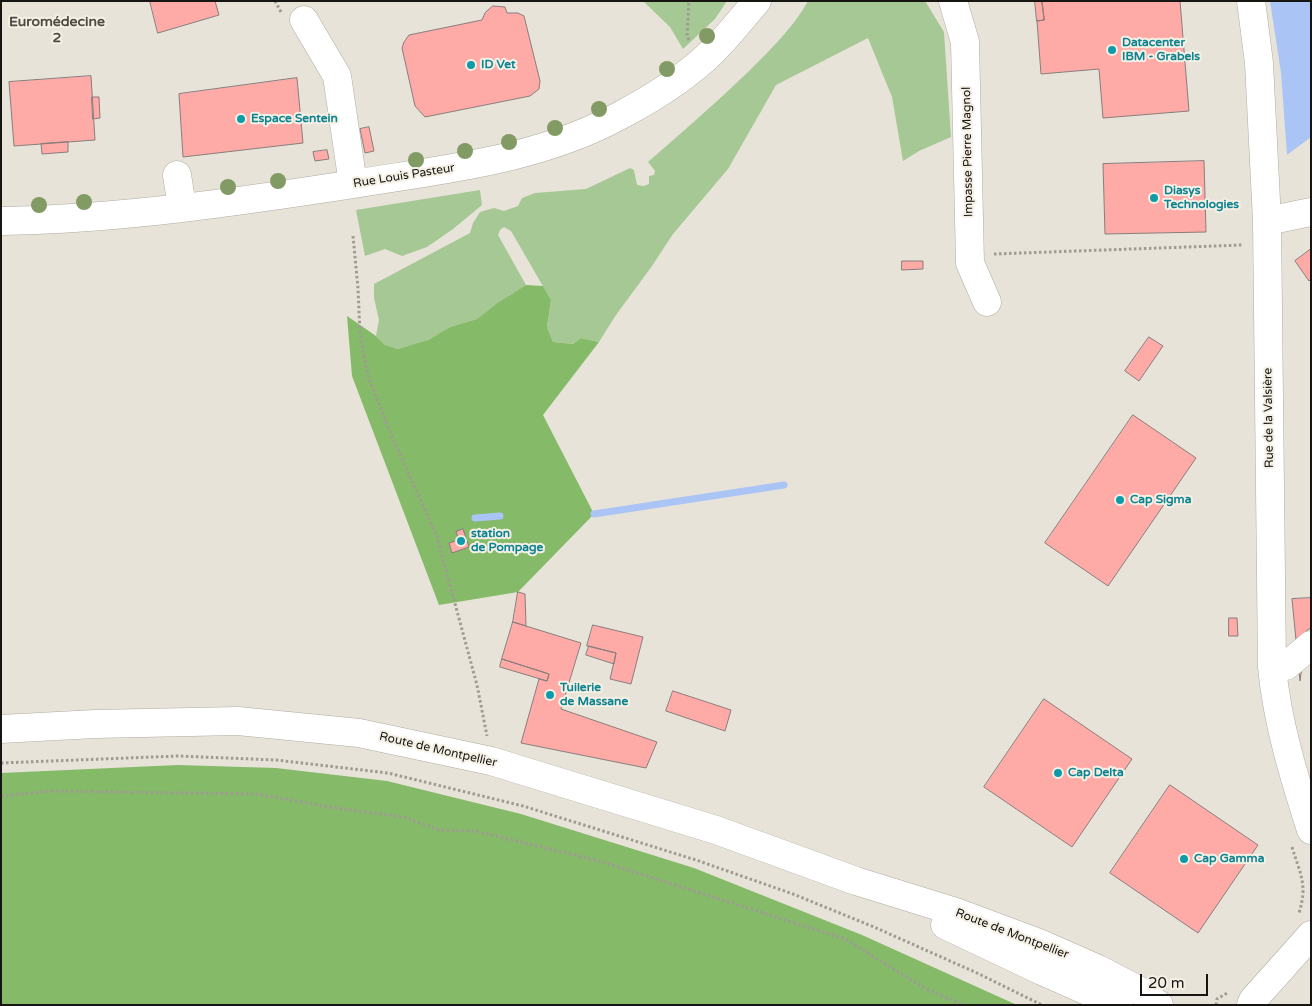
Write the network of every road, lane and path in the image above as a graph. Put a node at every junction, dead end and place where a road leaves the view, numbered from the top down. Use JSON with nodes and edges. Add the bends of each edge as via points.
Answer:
{"nodes":[{"id":1,"x":757,"y":1,"type":"edge"},
{"id":2,"x":953,"y":1,"type":"edge"},
{"id":3,"x":1251,"y":1,"type":"edge"},
{"id":4,"x":688,"y":2,"type":"edge"},
{"id":5,"x":304,"y":20,"type":"dead end"},
{"id":6,"x":689,"y":41,"type":"dead end"},
{"id":7,"x":177,"y":174,"type":"dead end"},
{"id":8,"x":353,"y":184,"type":"junction"},
{"id":9,"x":182,"y":207,"type":"junction"},
{"id":10,"x":1311,"y":212,"type":"edge"},
{"id":11,"x":1,"y":221,"type":"edge"},
{"id":12,"x":1267,"y":221,"type":"junction"},
{"id":13,"x":353,"y":236,"type":"dead end"},
{"id":14,"x":1243,"y":245,"type":"dead end"},
{"id":15,"x":970,"y":255,"type":"junction"},
{"id":16,"x":987,"y":302,"type":"dead end"},
{"id":17,"x":1311,"y":645,"type":"edge"},
{"id":18,"x":1272,"y":666,"type":"junction"},
{"id":19,"x":1,"y":729,"type":"edge"},
{"id":20,"x":491,"y":761,"type":"junction"},
{"id":21,"x":1,"y":763,"type":"edge"},
{"id":22,"x":1,"y":796,"type":"edge"},
{"id":23,"x":1311,"y":830,"type":"edge"},
{"id":24,"x":856,"y":881,"type":"junction"},
{"id":25,"x":1311,"y":935,"type":"edge"},
{"id":26,"x":1249,"y":1003,"type":"edge"},
{"id":27,"x":964,"y":1005,"type":"edge"},
{"id":28,"x":1042,"y":1005,"type":"edge"},
{"id":29,"x":1119,"y":1005,"type":"edge"},
{"id":30,"x":1159,"y":1005,"type":"edge"}],
"edges":[{"from":1,"to":8,"type":"street","name":"Rue Louis Pasteur","via":[[714,50],[675,81],[620,115],[576,136],[531,151],[467,165]]},
{"from":2,"to":15,"type":"street","name":"Impasse Pierre Magnol","via":[[965,42]]},
{"from":3,"to":12,"type":"street","name":"Rue de la Valsière","via":[[1259,63]]},
{"from":4,"to":6,"type":"path"},
{"from":5,"to":8,"type":"street","via":[[337,76]]},
{"from":7,"to":9,"type":"street"},
{"from":8,"to":9,"type":"street","name":"Rue Louis Pasteur"},
{"from":9,"to":11,"type":"street","name":"Rue Louis Pasteur","via":[[122,215]]},
{"from":10,"to":12,"type":"street"},
{"from":12,"to":18,"type":"street","name":"Rue de la Valsière"},
{"from":13,"to":20,"type":"path","via":[[360,334],[368,376],[437,537],[477,685]]},
{"from":14,"to":15,"type":"path"},
{"from":15,"to":16,"type":"street","name":"Impasse Pierre Magnol"},
{"from":17,"to":18,"type":"street","via":[[1286,666]]},
{"from":18,"to":23,"type":"street","name":"Rue de la Valsière","via":[[1279,713]]},
{"from":19,"to":20,"type":"street","name":"Route de Montpellier","via":[[238,721],[360,732]]},
{"from":20,"to":24,"type":"street","name":"Route de Montpellier","via":[[716,830]]},
{"from":21,"to":28,"type":"path","via":[[178,756],[276,760],[388,772],[523,806],[793,894],[874,926]]},
{"from":22,"to":27,"type":"path","via":[[52,791],[256,794],[404,817],[439,830],[475,831],[603,862],[845,940],[926,989]]},
{"from":24,"to":29,"type":"street","name":"Route de Montpellier"},
{"from":24,"to":30,"type":"street","name":"Route de Montpellier","via":[[956,912],[1039,943],[1098,969]]},
{"from":25,"to":26,"type":"street"}]}
